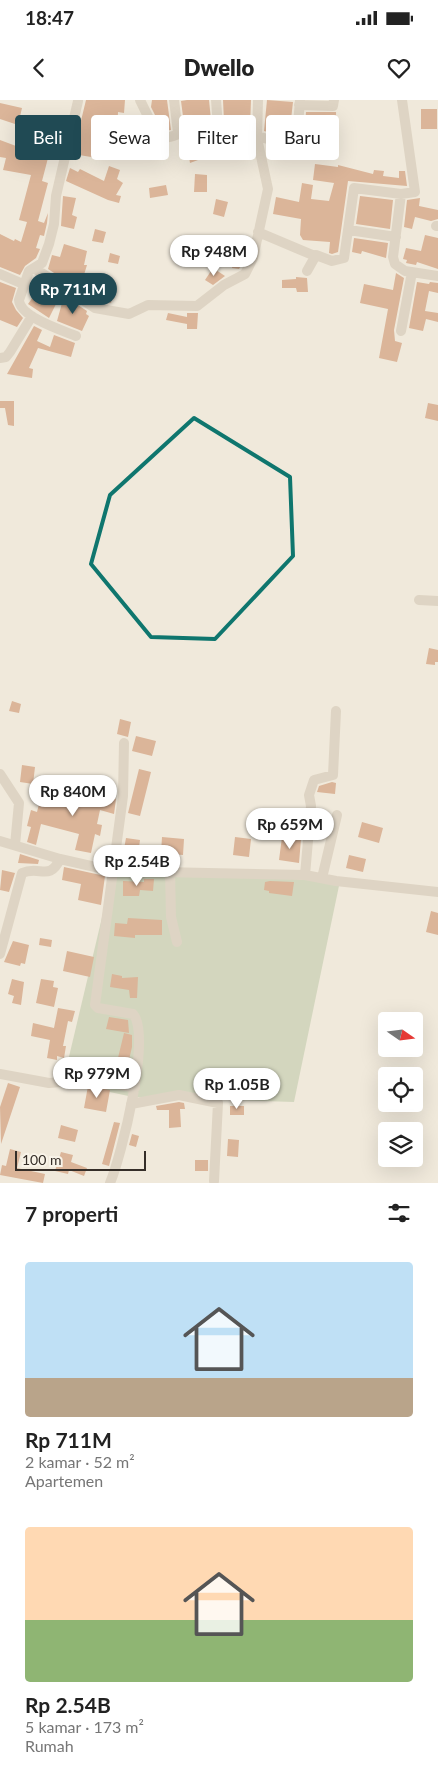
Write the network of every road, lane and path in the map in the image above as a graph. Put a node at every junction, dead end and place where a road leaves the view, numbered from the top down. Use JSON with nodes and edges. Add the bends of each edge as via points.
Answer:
{"nodes":[{"id":1,"x":140,"y":100,"type":"edge"},
{"id":2,"x":174,"y":100,"type":"edge"},
{"id":3,"x":216,"y":100,"type":"edge"},
{"id":4,"x":258,"y":100,"type":"edge"},
{"id":5,"x":334,"y":100,"type":"edge"},
{"id":6,"x":402,"y":100,"type":"edge"},
{"id":7,"x":78,"y":101,"type":"edge"},
{"id":8,"x":299,"y":102,"type":"edge"},
{"id":9,"x":217,"y":115,"type":"edge"},
{"id":10,"x":298,"y":115,"type":"edge"},
{"id":11,"x":178,"y":133,"type":"joint"},
{"id":12,"x":257,"y":138,"type":"junction"},
{"id":13,"x":266,"y":140,"type":"edge"},
{"id":14,"x":401,"y":194,"type":"junction"},
{"id":15,"x":349,"y":230,"type":"junction"},
{"id":16,"x":258,"y":232,"type":"junction"},
{"id":17,"x":396,"y":236,"type":"junction"},
{"id":18,"x":315,"y":256,"type":"junction"},
{"id":19,"x":34,"y":268,"type":"junction"},
{"id":20,"x":307,"y":271,"type":"dead end"},
{"id":21,"x":412,"y":272,"type":"junction"},
{"id":22,"x":0,"y":274,"type":"edge"},
{"id":23,"x":438,"y":276,"type":"edge"},
{"id":24,"x":23,"y":284,"type":"junction"},
{"id":25,"x":32,"y":316,"type":"junction"},
{"id":26,"x":401,"y":331,"type":"dead end"},
{"id":27,"x":76,"y":336,"type":"dead end"},
{"id":28,"x":0,"y":358,"type":"edge"},
{"id":29,"x":419,"y":600,"type":"dead end"},
{"id":30,"x":438,"y":601,"type":"edge"},
{"id":31,"x":336,"y":712,"type":"dead end"},
{"id":32,"x":124,"y":743,"type":"dead end"},
{"id":33,"x":0,"y":774,"type":"edge"},
{"id":34,"x":337,"y":815,"type":"dead end"},
{"id":35,"x":0,"y":842,"type":"edge"},
{"id":36,"x":15,"y":845,"type":"junction"},
{"id":37,"x":60,"y":859,"type":"junction"},
{"id":38,"x":113,"y":870,"type":"junction"},
{"id":39,"x":170,"y":871,"type":"junction"},
{"id":40,"x":305,"y":875,"type":"junction"},
{"id":41,"x":322,"y":878,"type":"junction"},
{"id":42,"x":438,"y":892,"type":"edge"},
{"id":43,"x":176,"y":942,"type":"dead end"},
{"id":44,"x":0,"y":954,"type":"edge"},
{"id":45,"x":1,"y":1077,"type":"edge"},
{"id":46,"x":135,"y":1088,"type":"junction"},
{"id":47,"x":132,"y":1104,"type":"junction"},
{"id":48,"x":214,"y":1181,"type":"dead end"},
{"id":49,"x":110,"y":1183,"type":"edge"}],
"edges":[{"from":1,"to":11,"type":"street","via":[[156,135],[163,138]]},
{"from":2,"to":11,"type":"street"},
{"from":3,"to":9,"type":"street"},
{"from":4,"to":12,"type":"street"},
{"from":5,"to":8,"type":"street","via":[[331,106]]},
{"from":6,"to":14,"type":"street","via":[[415,191],[413,194]]},
{"from":7,"to":19,"type":"street","via":[[56,196],[54,224],[43,261]]},
{"from":8,"to":10,"type":"street"},
{"from":12,"to":13,"type":"street"},
{"from":12,"to":16,"type":"street","via":[[268,189]]},
{"from":14,"to":15,"type":"street","via":[[354,188]]},
{"from":14,"to":17,"type":"street"},
{"from":15,"to":17,"type":"street"},
{"from":15,"to":18,"type":"street","via":[[344,258],[332,260]]},
{"from":16,"to":18,"type":"street"},
{"from":16,"to":19,"type":"street","via":[[253,258],[245,274],[197,306],[148,305],[129,314],[95,308]]},
{"from":17,"to":21,"type":"street","via":[[394,264]]},
{"from":18,"to":20,"type":"street"},
{"from":19,"to":24,"type":"street"},
{"from":21,"to":23,"type":"street"},
{"from":21,"to":26,"type":"street"},
{"from":22,"to":24,"type":"street"},
{"from":24,"to":25,"type":"street","via":[[19,304]]},
{"from":25,"to":27,"type":"street"},
{"from":25,"to":28,"type":"street","via":[[6,358]]},
{"from":29,"to":30,"type":"street"},
{"from":31,"to":40,"type":"street","via":[[333,776],[314,780],[309,795],[311,806]]},
{"from":32,"to":38,"type":"street","via":[[123,796]]},
{"from":33,"to":36,"type":"street","via":[[19,803]]},
{"from":34,"to":41,"type":"street"},
{"from":35,"to":36,"type":"street"},
{"from":36,"to":37,"type":"street"},
{"from":37,"to":38,"type":"street"},
{"from":37,"to":44,"type":"street","via":[[56,868],[49,872],[22,874]]},
{"from":38,"to":39,"type":"street"},
{"from":38,"to":46,"type":"street","via":[[95,1005],[130,1013],[136,1018]]},
{"from":39,"to":40,"type":"street"},
{"from":39,"to":43,"type":"street","via":[[171,917]]},
{"from":40,"to":41,"type":"street"},
{"from":41,"to":42,"type":"street"},
{"from":45,"to":46,"type":"street","via":[[49,1083],[96,1078]]},
{"from":46,"to":47,"type":"street"},
{"from":47,"to":48,"type":"street","via":[[180,1094],[218,1103]]},
{"from":47,"to":49,"type":"street"}]}
